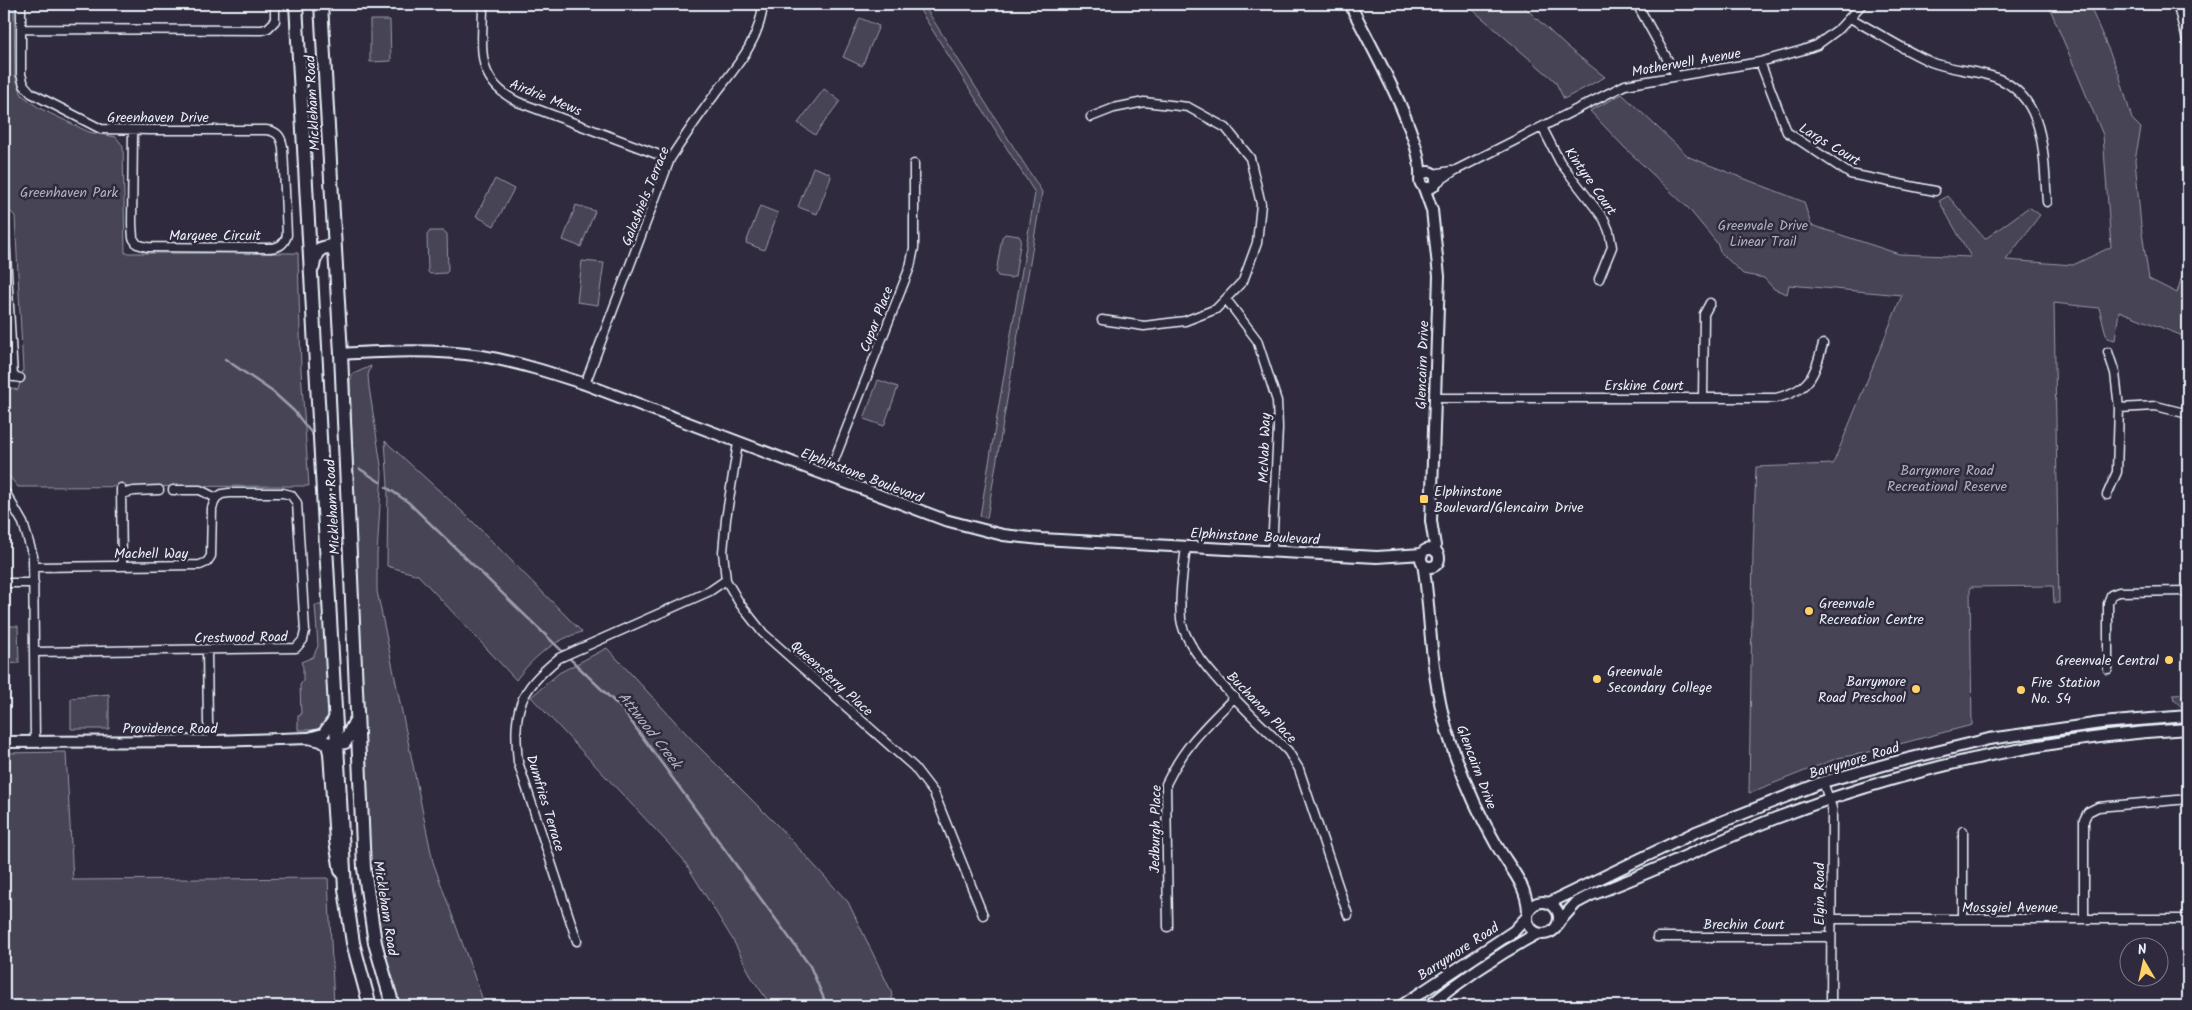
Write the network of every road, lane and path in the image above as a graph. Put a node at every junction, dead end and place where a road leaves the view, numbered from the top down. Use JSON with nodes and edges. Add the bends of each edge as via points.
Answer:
{"nodes":[{"id":1,"x":21,"y":4,"type":"edge"},
{"id":2,"x":275,"y":4,"type":"edge"},
{"id":3,"x":296,"y":4,"type":"edge"},
{"id":4,"x":321,"y":4,"type":"edge"},
{"id":5,"x":483,"y":4,"type":"edge"},
{"id":6,"x":763,"y":4,"type":"edge"},
{"id":7,"x":1350,"y":4,"type":"edge"},
{"id":8,"x":1637,"y":4,"type":"edge"},
{"id":9,"x":1862,"y":4,"type":"edge"},
{"id":10,"x":2177,"y":4,"type":"edge"},
{"id":11,"x":1850,"y":18,"type":"junction"},
{"id":12,"x":21,"y":28,"type":"junction"},
{"id":13,"x":2188,"y":43,"type":"edge"},
{"id":14,"x":1760,"y":62,"type":"junction"},
{"id":15,"x":1676,"y":75,"type":"junction"},
{"id":16,"x":1091,"y":117,"type":"dead end"},
{"id":17,"x":1542,"y":127,"type":"junction"},
{"id":18,"x":133,"y":130,"type":"junction"},
{"id":19,"x":266,"y":130,"type":"joint"},
{"id":20,"x":670,"y":159,"type":"junction"},
{"id":21,"x":914,"y":164,"type":"dead end"},
{"id":22,"x":1430,"y":180,"type":"junction"},
{"id":23,"x":1935,"y":191,"type":"dead end"},
{"id":24,"x":2047,"y":202,"type":"dead end"},
{"id":25,"x":4,"y":219,"type":"edge"},
{"id":26,"x":334,"y":252,"type":"junction"},
{"id":27,"x":1599,"y":279,"type":"dead end"},
{"id":28,"x":312,"y":297,"type":"junction"},
{"id":29,"x":1226,"y":299,"type":"junction"},
{"id":30,"x":1710,"y":303,"type":"dead end"},
{"id":31,"x":1102,"y":320,"type":"dead end"},
{"id":32,"x":1823,"y":344,"type":"dead end"},
{"id":33,"x":2108,"y":352,"type":"dead end"},
{"id":34,"x":341,"y":354,"type":"junction"},
{"id":35,"x":4,"y":374,"type":"edge"},
{"id":36,"x":585,"y":384,"type":"junction"},
{"id":37,"x":1434,"y":398,"type":"junction"},
{"id":38,"x":1703,"y":398,"type":"junction"},
{"id":39,"x":2119,"y":408,"type":"junction"},
{"id":40,"x":2188,"y":414,"type":"edge"},
{"id":41,"x":738,"y":443,"type":"junction"},
{"id":42,"x":828,"y":476,"type":"junction"},
{"id":43,"x":4,"y":490,"type":"edge"},
{"id":44,"x":160,"y":490,"type":"dead end"},
{"id":45,"x":173,"y":490,"type":"dead end"},
{"id":46,"x":2107,"y":494,"type":"dead end"},
{"id":47,"x":216,"y":498,"type":"junction"},
{"id":48,"x":1431,"y":521,"type":"junction"},
{"id":49,"x":1186,"y":547,"type":"junction"},
{"id":50,"x":1272,"y":551,"type":"junction"},
{"id":51,"x":1436,"y":552,"type":"junction"},
{"id":52,"x":1423,"y":558,"type":"junction"},
{"id":53,"x":1436,"y":564,"type":"junction"},
{"id":54,"x":122,"y":566,"type":"junction"},
{"id":55,"x":34,"y":567,"type":"junction"},
{"id":56,"x":726,"y":580,"type":"junction"},
{"id":57,"x":4,"y":583,"type":"edge"},
{"id":58,"x":34,"y":583,"type":"junction"},
{"id":59,"x":2188,"y":591,"type":"edge"},
{"id":60,"x":1429,"y":592,"type":"junction"},
{"id":61,"x":207,"y":650,"type":"junction"},
{"id":62,"x":35,"y":652,"type":"junction"},
{"id":63,"x":2108,"y":669,"type":"dead end"},
{"id":64,"x":1235,"y":697,"type":"junction"},
{"id":65,"x":2188,"y":716,"type":"edge"},
{"id":66,"x":357,"y":717,"type":"junction"},
{"id":67,"x":334,"y":719,"type":"junction"},
{"id":68,"x":2188,"y":729,"type":"edge"},
{"id":69,"x":308,"y":738,"type":"junction"},
{"id":70,"x":216,"y":741,"type":"junction"},
{"id":71,"x":321,"y":741,"type":"junction"},
{"id":72,"x":4,"y":742,"type":"edge"},
{"id":73,"x":35,"y":742,"type":"junction"},
{"id":74,"x":335,"y":744,"type":"junction"},
{"id":75,"x":1823,"y":782,"type":"junction"},
{"id":76,"x":1830,"y":799,"type":"junction"},
{"id":77,"x":2188,"y":799,"type":"edge"},
{"id":78,"x":1963,"y":831,"type":"dead end"},
{"id":79,"x":1520,"y":883,"type":"junction"},
{"id":80,"x":344,"y":889,"type":"junction"},
{"id":81,"x":1546,"y":902,"type":"junction"},
{"id":82,"x":1528,"y":914,"type":"junction"},
{"id":83,"x":983,"y":915,"type":"dead end"},
{"id":84,"x":1348,"y":915,"type":"dead end"},
{"id":85,"x":1831,"y":919,"type":"junction"},
{"id":86,"x":1963,"y":919,"type":"junction"},
{"id":87,"x":2084,"y":919,"type":"junction"},
{"id":88,"x":2188,"y":919,"type":"edge"},
{"id":89,"x":1558,"y":923,"type":"junction"},
{"id":90,"x":1168,"y":927,"type":"dead end"},
{"id":91,"x":1538,"y":933,"type":"junction"},
{"id":92,"x":1657,"y":937,"type":"dead end"},
{"id":93,"x":1831,"y":937,"type":"junction"},
{"id":94,"x":577,"y":942,"type":"dead end"},
{"id":95,"x":370,"y":1006,"type":"edge"},
{"id":96,"x":392,"y":1006,"type":"edge"},
{"id":97,"x":1401,"y":1006,"type":"edge"},
{"id":98,"x":1429,"y":1006,"type":"edge"},
{"id":99,"x":1831,"y":1006,"type":"edge"}],
"edges":[{"from":1,"to":12,"type":"street","name":"Greenhaven Drive"},
{"from":2,"to":12,"type":"street","via":[[274,21],[262,30]]},
{"from":3,"to":28,"type":"main road","name":"Mickleham Road"},
{"from":4,"to":26,"type":"main road","name":"Mickleham Road"},
{"from":5,"to":20,"type":"street","name":"Airdrie Mews","via":[[485,72],[498,91],[518,102]]},
{"from":6,"to":20,"type":"street","name":"Galashiels Terrace","via":[[759,28],[752,44]]},
{"from":7,"to":22,"type":"street","name":"Glencairn Drive","via":[[1400,107]]},
{"from":8,"to":15,"type":"street"},
{"from":9,"to":11,"type":"street","name":"Motherwell Avenue"},
{"from":10,"to":13,"type":"street"},
{"from":11,"to":14,"type":"street","name":"Motherwell Avenue","via":[[1816,45]]},
{"from":11,"to":24,"type":"street","via":[[1932,62],[1995,77],[2012,86],[2028,102],[2038,120]]},
{"from":12,"to":18,"type":"street","name":"Greenhaven Drive","via":[[21,74],[31,93],[97,128]]},
{"from":14,"to":15,"type":"street","name":"Motherwell Avenue"},
{"from":14,"to":23,"type":"street","name":"Largs Court","via":[[1787,132],[1850,174]]},
{"from":15,"to":17,"type":"street","name":"Motherwell Avenue","via":[[1626,85]]},
{"from":16,"to":29,"type":"street","via":[[1144,102],[1188,107],[1226,128],[1250,158],[1261,204],[1257,244],[1242,281]]},
{"from":17,"to":22,"type":"street","name":"Motherwell Avenue"},
{"from":17,"to":27,"type":"street","name":"Kintyre Court","via":[[1560,162],[1604,219],[1609,231],[1612,246]]},
{"from":18,"to":19,"type":"street","name":"Greenhaven Drive"},
{"from":18,"to":19,"type":"street","name":"Marquee Circuit","via":[[132,224],[137,244],[147,247],[273,248],[282,244],[287,235],[283,147],[278,134]]},
{"from":20,"to":36,"type":"street","name":"Galashiels Terrace"},
{"from":21,"to":42,"type":"street","name":"Cupar Place","via":[[914,248],[910,267]]},
{"from":22,"to":37,"type":"street","name":"Glencairn Drive","via":[[1438,276]]},
{"from":25,"to":35,"type":"street","via":[[17,378]]},
{"from":26,"to":28,"type":"main road","via":[[331,246],[327,246],[316,255]]},
{"from":26,"to":34,"type":"main road","name":"Mickleham Road"},
{"from":28,"to":67,"type":"main road","name":"Mickleham Road"},
{"from":29,"to":31,"type":"street","via":[[1216,309],[1185,321],[1144,326]]},
{"from":29,"to":50,"type":"street","name":"McNab Way","via":[[1257,340],[1277,401]]},
{"from":30,"to":38,"type":"street","via":[[1704,314]]},
{"from":32,"to":38,"type":"street","name":"Erskine Court","via":[[1808,384],[1794,394],[1776,398]]},
{"from":33,"to":39,"type":"street","via":[[2115,373]]},
{"from":34,"to":36,"type":"street","name":"Elphinstone Boulevard","via":[[402,351],[481,356],[532,367]]},
{"from":34,"to":66,"type":"main road","name":"Mickleham Road"},
{"from":36,"to":41,"type":"street","name":"Elphinstone Boulevard"},
{"from":37,"to":38,"type":"street","name":"Erskine Court"},
{"from":37,"to":48,"type":"street","name":"Glencairn Drive"},
{"from":39,"to":40,"type":"street","via":[[2156,406]]},
{"from":39,"to":46,"type":"street","via":[[2117,472]]},
{"from":41,"to":42,"type":"street","name":"Elphinstone Boulevard"},
{"from":41,"to":56,"type":"street","name":"Queensferry Place","via":[[722,552]]},
{"from":42,"to":49,"type":"street","name":"Elphinstone Boulevard","via":[[944,520],[1003,535]]},
{"from":43,"to":55,"type":"street","via":[[26,531]]},
{"from":44,"to":54,"type":"street","via":[[121,491]]},
{"from":45,"to":47,"type":"street","via":[[200,490]]},
{"from":47,"to":54,"type":"street","name":"Machell Way","via":[[212,508],[212,552],[207,562],[196,566]]},
{"from":47,"to":61,"type":"street","name":"Crestwood Road","via":[[229,493],[283,493],[296,500],[305,631],[300,646],[292,649]]},
{"from":48,"to":51,"type":"street","name":"Glencairn Drive"},
{"from":48,"to":52,"type":"street","name":"Glencairn Drive"},
{"from":49,"to":50,"type":"street","name":"Elphinstone Boulevard"},
{"from":49,"to":64,"type":"street","name":"Buchanan Place","via":[[1181,621],[1188,642],[1200,661]]},
{"from":50,"to":52,"type":"street","name":"Elphinstone Boulevard"},
{"from":51,"to":52,"type":"street","via":[[1428,550]]},
{"from":51,"to":53,"type":"street"},
{"from":52,"to":53,"type":"street","via":[[1428,567]]},
{"from":52,"to":60,"type":"street","name":"Glencairn Drive"},
{"from":53,"to":60,"type":"street","name":"Glencairn Drive"},
{"from":54,"to":55,"type":"street","name":"Machell Way"},
{"from":55,"to":58,"type":"street"},
{"from":56,"to":83,"type":"street","name":"Queensferry Place","via":[[763,633],[914,767],[934,793]]},
{"from":56,"to":94,"type":"street","name":"Dumfries Terrace","via":[[559,658],[526,690],[518,712],[518,762]]},
{"from":57,"to":58,"type":"street"},
{"from":58,"to":62,"type":"street"},
{"from":59,"to":63,"type":"street","via":[[2119,592],[2111,595],[2108,603]]},
{"from":60,"to":79,"type":"street","name":"Glencairn Drive","via":[[1430,631],[1450,739],[1472,800]]},
{"from":61,"to":62,"type":"street","name":"Crestwood Road"},
{"from":61,"to":70,"type":"street","via":[[208,723]]},
{"from":62,"to":73,"type":"street"},
{"from":64,"to":84,"type":"street","name":"Buchanan Place","via":[[1288,752],[1299,768]]},
{"from":64,"to":90,"type":"street","name":"Jedburgh Place","via":[[1187,746],[1166,784]]},
{"from":65,"to":75,"type":"street","name":"Barrymore Road","via":[[2101,723],[1990,739]]},
{"from":66,"to":74,"type":"main road","via":[[346,742]]},
{"from":66,"to":96,"type":"main road","name":"Mickleham Road","via":[[367,896],[375,944]]},
{"from":67,"to":69,"type":"street","via":[[322,734]]},
{"from":67,"to":74,"type":"main road","name":"Mickleham Road"},
{"from":68,"to":76,"type":"street","name":"Barrymore Road","via":[[2120,735],[1999,753],[1902,776]]},
{"from":69,"to":70,"type":"street","name":"Providence Road"},
{"from":69,"to":71,"type":"street","name":"Providence Road"},
{"from":70,"to":73,"type":"street","name":"Providence Road"},
{"from":71,"to":74,"type":"street","name":"Providence Road"},
{"from":71,"to":80,"type":"street","via":[[329,753],[334,841]]},
{"from":72,"to":73,"type":"street","name":"Providence Road"},
{"from":74,"to":80,"type":"main road","name":"Mickleham Road"},
{"from":75,"to":76,"type":"street","name":"Elgin Road"},
{"from":75,"to":81,"type":"street","name":"Barrymore Road","via":[[1696,832]]},
{"from":76,"to":85,"type":"street","name":"Elgin Road"},
{"from":76,"to":89,"type":"street","name":"Barrymore Road","via":[[1591,895],[1576,903]]},
{"from":77,"to":87,"type":"street","via":[[2098,807],[2088,812],[2084,820]]},
{"from":78,"to":86,"type":"street"},
{"from":79,"to":81,"type":"street","name":"Glencairn Drive","via":[[1532,897]]},
{"from":79,"to":82,"type":"street","name":"Glencairn Drive","via":[[1528,899]]},
{"from":80,"to":95,"type":"main road","name":"Mickleham Road","via":[[353,943]]},
{"from":81,"to":82,"type":"street","via":[[1532,906]]},
{"from":81,"to":89,"type":"street","via":[[1556,909]]},
{"from":82,"to":91,"type":"street","via":[[1530,927]]},
{"from":82,"to":97,"type":"street","name":"Barrymore Road","via":[[1514,931]]},
{"from":85,"to":86,"type":"street","name":"Mossgiel Avenue"},
{"from":85,"to":93,"type":"street","name":"Elgin Road"},
{"from":86,"to":87,"type":"street","name":"Mossgiel Avenue"},
{"from":87,"to":88,"type":"street","name":"Mossgiel Avenue"},
{"from":89,"to":91,"type":"street","via":[[1549,933]]},
{"from":91,"to":98,"type":"street","name":"Barrymore Road"},
{"from":92,"to":93,"type":"street","name":"Brechin Court"},
{"from":93,"to":99,"type":"street","name":"Elgin Road"}]}
